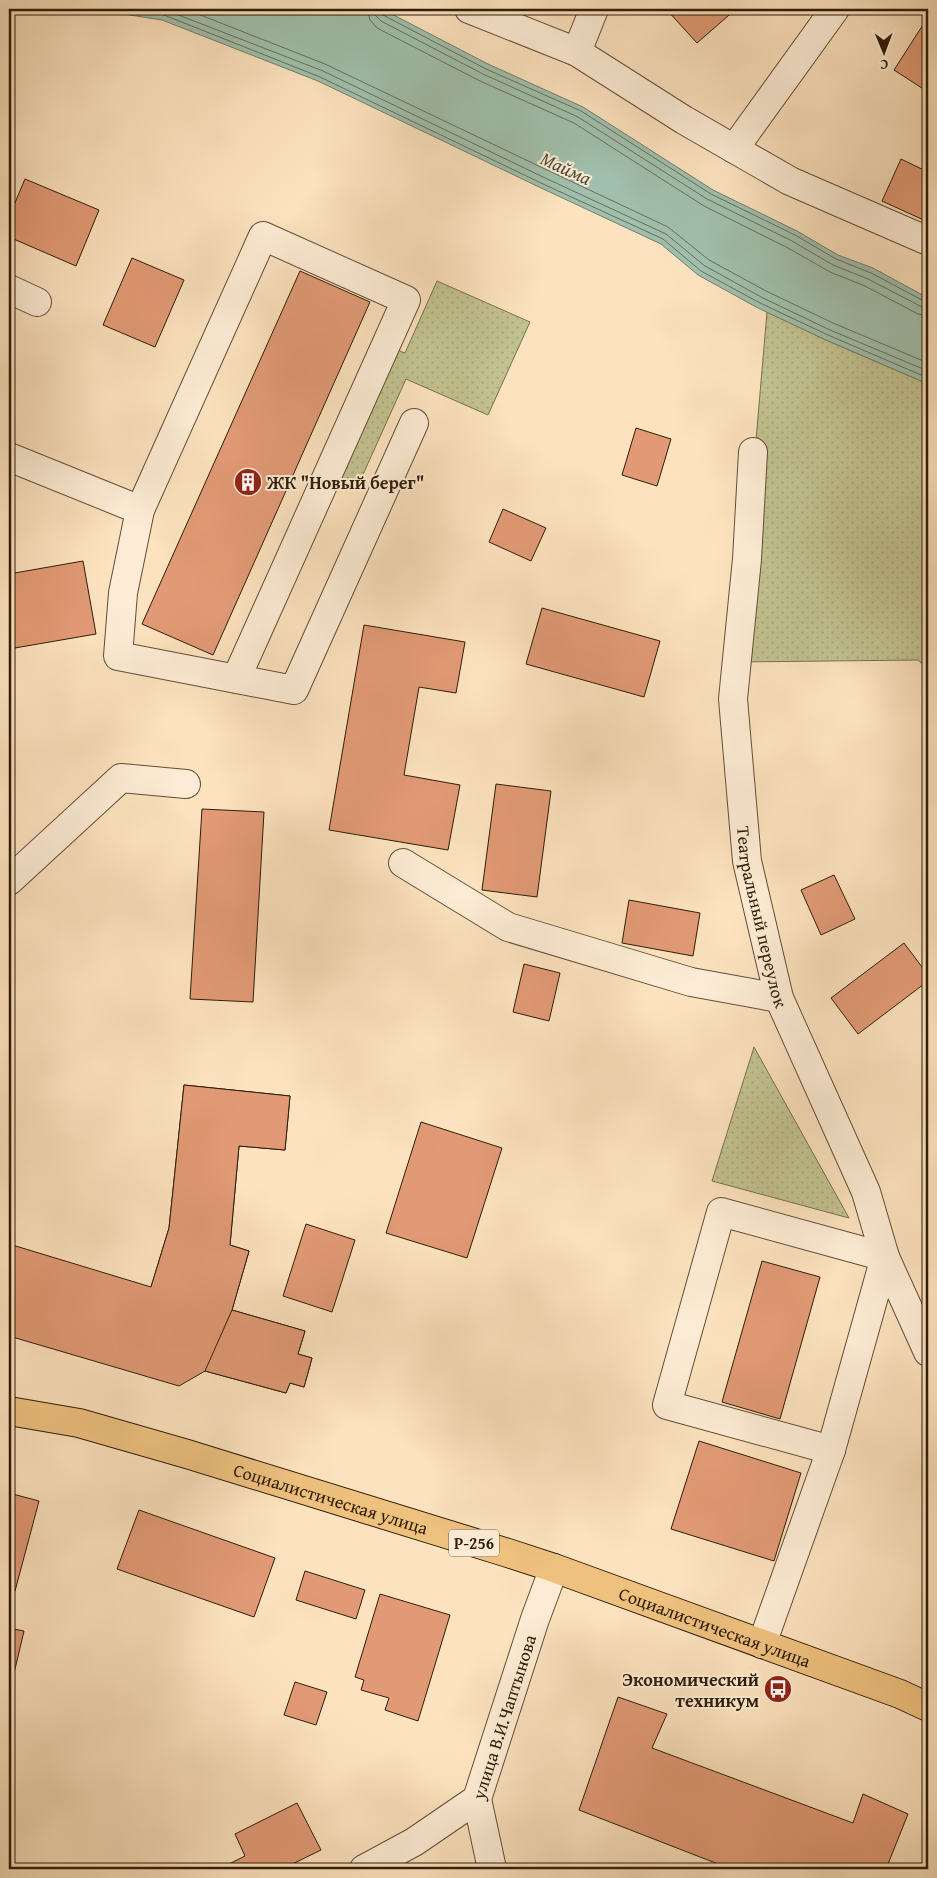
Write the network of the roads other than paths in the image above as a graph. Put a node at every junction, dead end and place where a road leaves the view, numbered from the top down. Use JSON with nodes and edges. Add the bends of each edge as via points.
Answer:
{"nodes":[{"id":1,"x":469,"y":9,"type":"edge"},
{"id":2,"x":594,"y":9,"type":"edge"},
{"id":3,"x":834,"y":9,"type":"edge"},
{"id":4,"x":577,"y":52,"type":"junction"},
{"id":5,"x":734,"y":149,"type":"junction"},
{"id":6,"x":928,"y":241,"type":"edge"},
{"id":7,"x":9,"y":289,"type":"edge"},
{"id":8,"x":37,"y":302,"type":"dead end"},
{"id":9,"x":414,"y":423,"type":"dead end"},
{"id":10,"x":753,"y":452,"type":"dead end"},
{"id":11,"x":9,"y":457,"type":"edge"},
{"id":12,"x":140,"y":510,"type":"junction"},
{"id":13,"x":236,"y":679,"type":"junction"},
{"id":14,"x":186,"y":784,"type":"dead end"},
{"id":15,"x":403,"y":864,"type":"dead end"},
{"id":16,"x":9,"y":881,"type":"edge"},
{"id":17,"x":779,"y":998,"type":"junction"},
{"id":18,"x":885,"y":1258,"type":"junction"},
{"id":19,"x":928,"y":1352,"type":"edge"},
{"id":20,"x":9,"y":1411,"type":"edge"},
{"id":21,"x":831,"y":1450,"type":"junction"},
{"id":22,"x":554,"y":1568,"type":"junction"},
{"id":23,"x":762,"y":1644,"type":"junction"},
{"id":24,"x":928,"y":1708,"type":"edge"},
{"id":25,"x":477,"y":1800,"type":"junction"},
{"id":26,"x":364,"y":1869,"type":"edge"},
{"id":27,"x":492,"y":1869,"type":"edge"}],
"edges":[{"from":1,"to":4,"type":"street"},
{"from":2,"to":4,"type":"street"},
{"from":3,"to":5,"type":"street"},
{"from":4,"to":5,"type":"street"},
{"from":5,"to":6,"type":"street","via":[[790,181]]},
{"from":7,"to":8,"type":"street"},
{"from":9,"to":13,"type":"street","via":[[294,690]]},
{"from":10,"to":17,"type":"street","name":"Театральный переулок","via":[[747,559],[733,699],[747,861]]},
{"from":11,"to":12,"type":"street"},
{"from":12,"to":13,"type":"street","via":[[123,593],[118,656]]},
{"from":12,"to":13,"type":"street","via":[[263,236],[406,300]]},
{"from":14,"to":16,"type":"street","via":[[121,778]]},
{"from":15,"to":17,"type":"street","via":[[508,927],[691,982]]},
{"from":17,"to":18,"type":"street","name":"Театральный переулок","via":[[866,1192]]},
{"from":18,"to":19,"type":"street","name":"Театральный переулок"},
{"from":18,"to":21,"type":"street"},
{"from":18,"to":21,"type":"street","via":[[721,1212],[718,1221],[667,1405]]},
{"from":20,"to":22,"type":"main road","name":"Социалистическая улица","number":"Р-256","via":[[80,1423]]},
{"from":21,"to":23,"type":"street"},
{"from":22,"to":23,"type":"main road","name":"Социалистическая улица","number":"Р-256"},
{"from":22,"to":25,"type":"street","name":"улица В.И.Чаптынова"},
{"from":23,"to":24,"type":"main road","name":"Социалистическая улица","number":"Р-256","via":[[900,1694]]},
{"from":25,"to":26,"type":"street","via":[[414,1842]]},
{"from":25,"to":27,"type":"street","name":"улица В.И.Чаптынова"}]}
